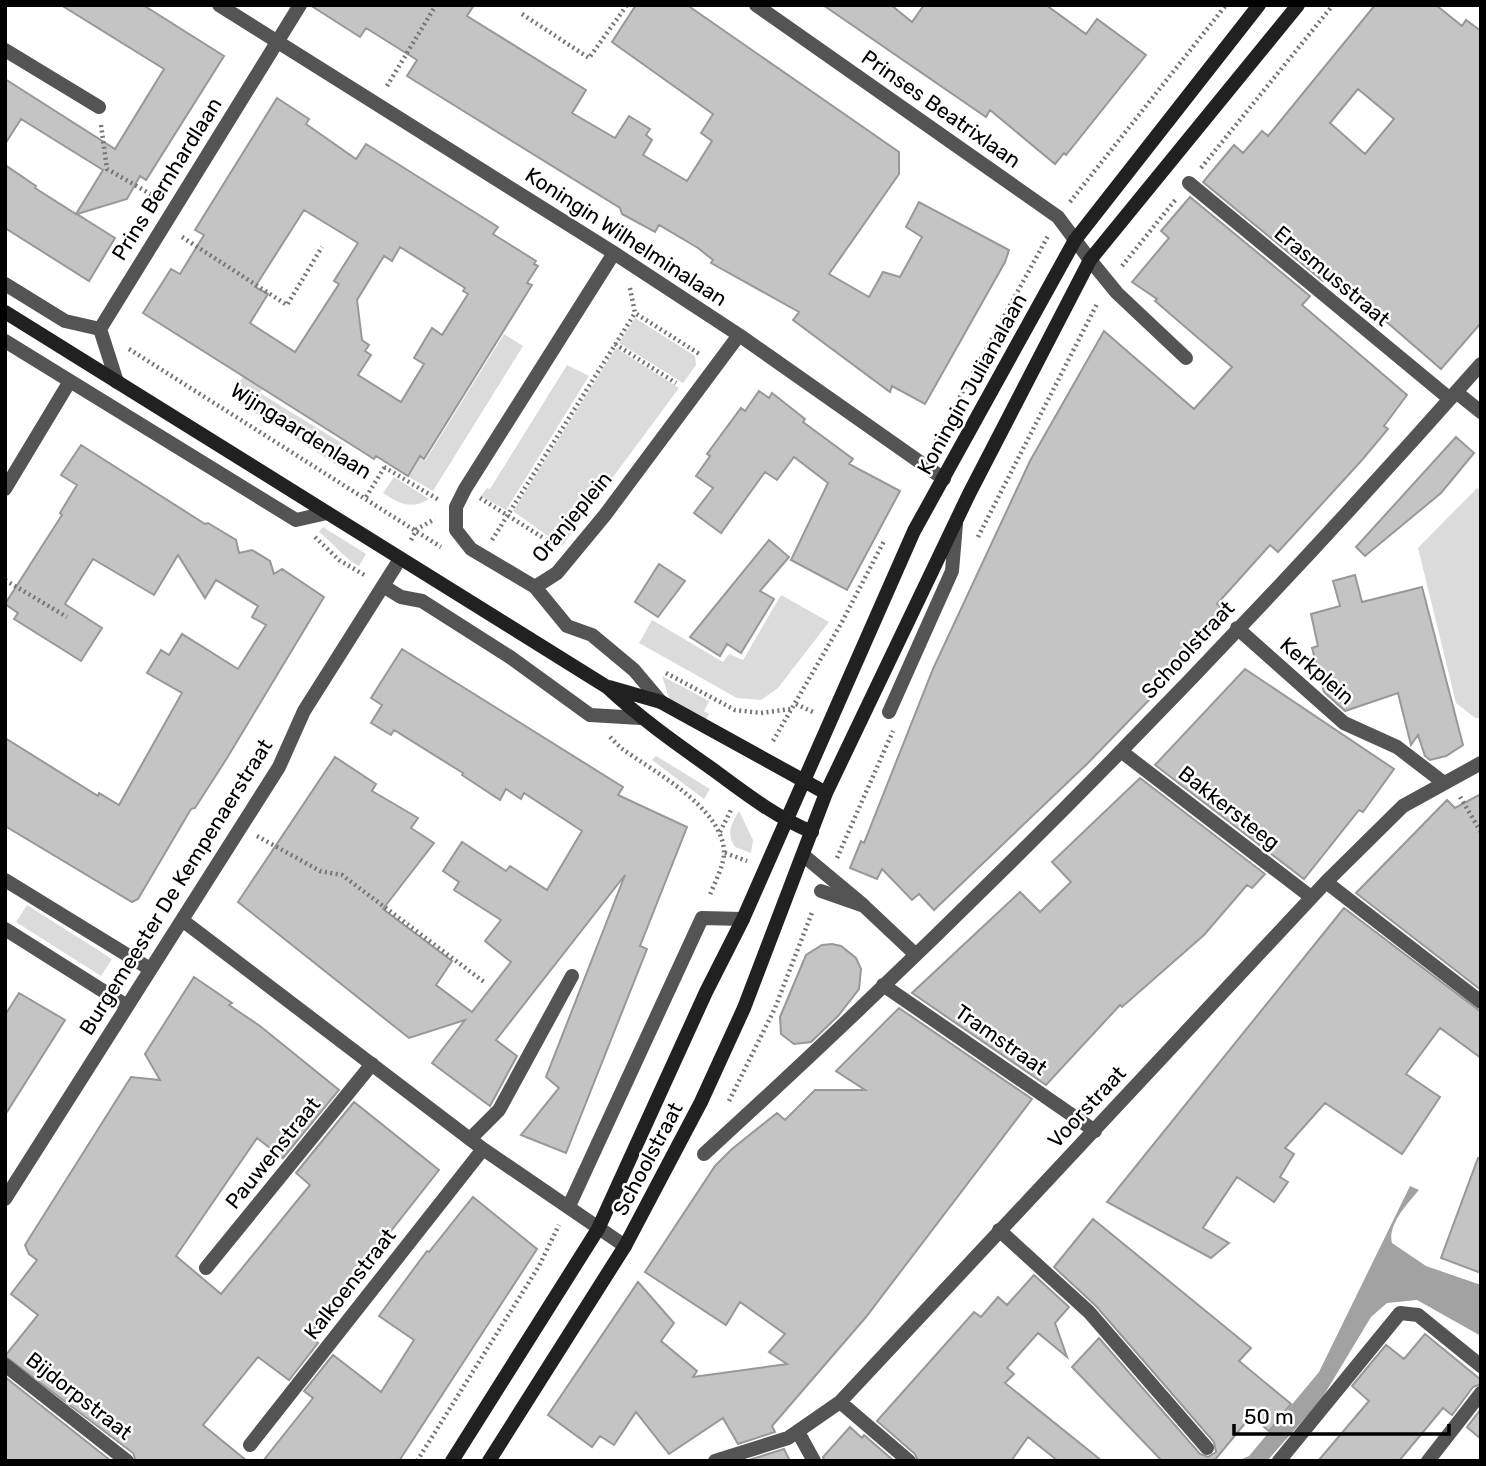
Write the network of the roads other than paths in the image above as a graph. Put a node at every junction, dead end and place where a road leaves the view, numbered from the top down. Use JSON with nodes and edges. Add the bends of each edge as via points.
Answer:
{"nodes":[{"id":1,"x":219,"y":5,"type":"edge"},
{"id":2,"x":300,"y":5,"type":"edge"},
{"id":3,"x":756,"y":5,"type":"edge"},
{"id":4,"x":1259,"y":5,"type":"edge"},
{"id":5,"x":1298,"y":5,"type":"edge"},
{"id":6,"x":277,"y":43,"type":"junction"},
{"id":7,"x":5,"y":50,"type":"edge"},
{"id":8,"x":99,"y":107,"type":"road end"},
{"id":9,"x":1189,"y":183,"type":"road end"},
{"id":10,"x":1075,"y":240,"type":"junction"},
{"id":11,"x":620,"y":256,"type":"junction"},
{"id":12,"x":1090,"y":260,"type":"junction"},
{"id":13,"x":5,"y":284,"type":"edge"},
{"id":14,"x":5,"y":312,"type":"edge"},
{"id":15,"x":100,"y":329,"type":"junction"},
{"id":16,"x":739,"y":335,"type":"junction"},
{"id":17,"x":5,"y":341,"type":"edge"},
{"id":18,"x":1186,"y":358,"type":"dead end"},
{"id":19,"x":1481,"y":364,"type":"edge"},
{"id":20,"x":70,"y":382,"type":"junction"},
{"id":21,"x":117,"y":382,"type":"junction"},
{"id":22,"x":1453,"y":396,"type":"junction"},
{"id":23,"x":1481,"y":412,"type":"edge"},
{"id":24,"x":943,"y":479,"type":"junction"},
{"id":25,"x":5,"y":489,"type":"edge"},
{"id":26,"x":327,"y":513,"type":"junction"},
{"id":27,"x":956,"y":522,"type":"junction"},
{"id":28,"x":400,"y":559,"type":"junction"},
{"id":29,"x":383,"y":586,"type":"junction"},
{"id":30,"x":535,"y":587,"type":"junction"},
{"id":31,"x":1237,"y":628,"type":"junction"},
{"id":32,"x":607,"y":687,"type":"junction"},
{"id":33,"x":661,"y":702,"type":"junction"},
{"id":34,"x":893,"y":717,"type":"road end"},
{"id":35,"x":640,"y":718,"type":"junction"},
{"id":36,"x":1122,"y":752,"type":"junction"},
{"id":37,"x":1481,"y":763,"type":"edge"},
{"id":38,"x":802,"y":781,"type":"junction"},
{"id":39,"x":1444,"y":783,"type":"junction"},
{"id":40,"x":826,"y":793,"type":"junction"},
{"id":41,"x":785,"y":821,"type":"junction"},
{"id":42,"x":812,"y":831,"type":"junction"},
{"id":43,"x":803,"y":855,"type":"junction"},
{"id":44,"x":5,"y":880,"type":"edge"},
{"id":45,"x":1325,"y":882,"type":"junction"},
{"id":46,"x":821,"y":891,"type":"road end"},
{"id":47,"x":1311,"y":897,"type":"junction"},
{"id":48,"x":864,"y":906,"type":"junction"},
{"id":49,"x":743,"y":919,"type":"junction"},
{"id":50,"x":182,"y":920,"type":"junction"},
{"id":51,"x":5,"y":929,"type":"edge"},
{"id":52,"x":915,"y":954,"type":"junction"},
{"id":53,"x":150,"y":969,"type":"junction"},
{"id":54,"x":572,"y":976,"type":"dead end"},
{"id":55,"x":883,"y":985,"type":"junction"},
{"id":56,"x":1481,"y":1002,"type":"edge"},
{"id":57,"x":127,"y":1006,"type":"junction"},
{"id":58,"x":372,"y":1064,"type":"junction"},
{"id":59,"x":1095,"y":1131,"type":"junction"},
{"id":60,"x":470,"y":1139,"type":"junction"},
{"id":61,"x":483,"y":1149,"type":"junction"},
{"id":62,"x":704,"y":1154,"type":"dead end"},
{"id":63,"x":5,"y":1199,"type":"edge"},
{"id":64,"x":569,"y":1206,"type":"junction"},
{"id":65,"x":598,"y":1228,"type":"junction"},
{"id":66,"x":999,"y":1230,"type":"junction"},
{"id":67,"x":625,"y":1246,"type":"junction"},
{"id":68,"x":206,"y":1268,"type":"dead end"},
{"id":69,"x":5,"y":1365,"type":"edge"},
{"id":70,"x":1481,"y":1366,"type":"edge"},
{"id":71,"x":1481,"y":1393,"type":"edge"},
{"id":72,"x":840,"y":1402,"type":"junction"},
{"id":73,"x":798,"y":1432,"type":"junction"},
{"id":74,"x":250,"y":1446,"type":"dead end"},
{"id":75,"x":1207,"y":1448,"type":"dead end"},
{"id":76,"x":127,"y":1461,"type":"edge"},
{"id":77,"x":452,"y":1461,"type":"edge"},
{"id":78,"x":489,"y":1461,"type":"edge"},
{"id":79,"x":715,"y":1461,"type":"edge"},
{"id":80,"x":814,"y":1461,"type":"edge"},
{"id":81,"x":909,"y":1461,"type":"edge"},
{"id":82,"x":1279,"y":1461,"type":"edge"},
{"id":83,"x":1428,"y":1461,"type":"edge"}],
"edges":[{"from":1,"to":6,"type":"street","name":"Koningin Wilhelminalaan"},
{"from":2,"to":6,"type":"street","name":"Prins Bernhardlaan"},
{"from":3,"to":10,"type":"street","name":"Prinses Beatrixlaan","via":[[1059,217]]},
{"from":4,"to":10,"type":"main road","name":"Koningin Julianalaan"},
{"from":5,"to":12,"type":"main road"},
{"from":6,"to":11,"type":"street","name":"Koningin Wilhelminalaan"},
{"from":6,"to":15,"type":"street","name":"Prins Bernhardlaan"},
{"from":7,"to":8,"type":"street"},
{"from":9,"to":22,"type":"street","name":"Erasmusstraat"},
{"from":10,"to":12,"type":"street","name":"Prinses Beatrixlaan"},
{"from":10,"to":24,"type":"main road","name":"Koningin Julianalaan"},
{"from":11,"to":16,"type":"street","name":"Koningin Wilhelminalaan"},
{"from":11,"to":30,"type":"street","name":"Oranjeplein","via":[[456,507],[456,530],[471,549]]},
{"from":12,"to":18,"type":"street"},
{"from":12,"to":27,"type":"main road"},
{"from":13,"to":15,"type":"street","via":[[65,321]]},
{"from":14,"to":21,"type":"main road"},
{"from":15,"to":21,"type":"street"},
{"from":16,"to":24,"type":"street","name":"Koningin Wilhelminalaan"},
{"from":16,"to":30,"type":"street","name":"Oranjeplein","via":[[605,515],[557,573]]},
{"from":17,"to":20,"type":"street"},
{"from":19,"to":22,"type":"street","name":"Schoolstraat"},
{"from":20,"to":25,"type":"street"},
{"from":20,"to":26,"type":"street","via":[[296,520]]},
{"from":21,"to":26,"type":"main road"},
{"from":22,"to":23,"type":"street","name":"Erasmusstraat"},
{"from":22,"to":31,"type":"street","name":"Schoolstraat"},
{"from":24,"to":38,"type":"main road","name":"Koningin Julianalaan","via":[[914,530]]},
{"from":26,"to":28,"type":"main road"},
{"from":27,"to":34,"type":"street","via":[[952,571]]},
{"from":27,"to":40,"type":"main road"},
{"from":28,"to":29,"type":"street","name":"Burgemeester De Kempenaerstraat"},
{"from":28,"to":32,"type":"main road"},
{"from":29,"to":35,"type":"street","via":[[401,597],[422,601],[590,715]]},
{"from":29,"to":50,"type":"street","name":"Burgemeester De Kempenaerstraat","via":[[304,711],[279,766]]},
{"from":30,"to":33,"type":"street","via":[[567,626],[592,635],[634,670]]},
{"from":31,"to":36,"type":"street","name":"Schoolstraat"},
{"from":31,"to":39,"type":"street","name":"Kerkplein","via":[[1344,723],[1397,747]]},
{"from":32,"to":33,"type":"main road"},
{"from":32,"to":35,"type":"main road"},
{"from":33,"to":38,"type":"main road"},
{"from":35,"to":41,"type":"main road"},
{"from":36,"to":47,"type":"street","name":"Bakkersteeg"},
{"from":36,"to":52,"type":"street","name":"Schoolstraat"},
{"from":37,"to":39,"type":"street","name":"Voorstraat"},
{"from":38,"to":40,"type":"main road"},
{"from":38,"to":41,"type":"main road","name":"Koningin Julianalaan"},
{"from":39,"to":45,"type":"street","name":"Voorstraat","via":[[1403,806]]},
{"from":40,"to":42,"type":"main road"},
{"from":41,"to":42,"type":"main road"},
{"from":41,"to":49,"type":"main road","name":"Schoolstraat"},
{"from":42,"to":43,"type":"main road","name":"Schoolstraat"},
{"from":43,"to":48,"type":"street"},
{"from":43,"to":67,"type":"main road","name":"Schoolstraat","via":[[744,1008]]},
{"from":44,"to":53,"type":"street"},
{"from":45,"to":47,"type":"street","name":"Voorstraat"},
{"from":45,"to":56,"type":"street"},
{"from":46,"to":48,"type":"street"},
{"from":47,"to":59,"type":"street","name":"Voorstraat"},
{"from":48,"to":52,"type":"street"},
{"from":49,"to":64,"type":"street","via":[[702,918]]},
{"from":49,"to":65,"type":"main road","name":"Schoolstraat"},
{"from":50,"to":53,"type":"street","name":"Burgemeester De Kempenaerstraat"},
{"from":50,"to":58,"type":"street"},
{"from":51,"to":57,"type":"street"},
{"from":52,"to":55,"type":"street","name":"Schoolstraat"},
{"from":53,"to":57,"type":"street","name":"Burgemeester De Kempenaerstraat"},
{"from":54,"to":60,"type":"street","via":[[499,1110]]},
{"from":55,"to":59,"type":"street","name":"Tramstraat"},
{"from":55,"to":62,"type":"street","name":"Schoolstraat"},
{"from":57,"to":63,"type":"street","name":"Burgemeester De Kempenaerstraat"},
{"from":58,"to":60,"type":"street"},
{"from":58,"to":68,"type":"street","name":"Pauwenstraat"},
{"from":59,"to":66,"type":"street","name":"Voorstraat"},
{"from":60,"to":61,"type":"street"},
{"from":61,"to":64,"type":"street"},
{"from":61,"to":74,"type":"street","name":"Kalkoenstraat"},
{"from":64,"to":65,"type":"street"},
{"from":65,"to":67,"type":"street"},
{"from":65,"to":77,"type":"main road","name":"Schoolstraat"},
{"from":66,"to":72,"type":"street","name":"Voorstraat"},
{"from":66,"to":75,"type":"street","via":[[1089,1312]]},
{"from":67,"to":78,"type":"main road","name":"Schoolstraat"},
{"from":69,"to":76,"type":"street","name":"Bijdorpstraat"},
{"from":70,"to":82,"type":"street","via":[[1418,1315],[1400,1313]]},
{"from":71,"to":83,"type":"street"},
{"from":72,"to":73,"type":"street","name":"Voorstraat"},
{"from":72,"to":81,"type":"street"},
{"from":73,"to":79,"type":"street","name":"Voorstraat"},
{"from":73,"to":80,"type":"street"}]}
